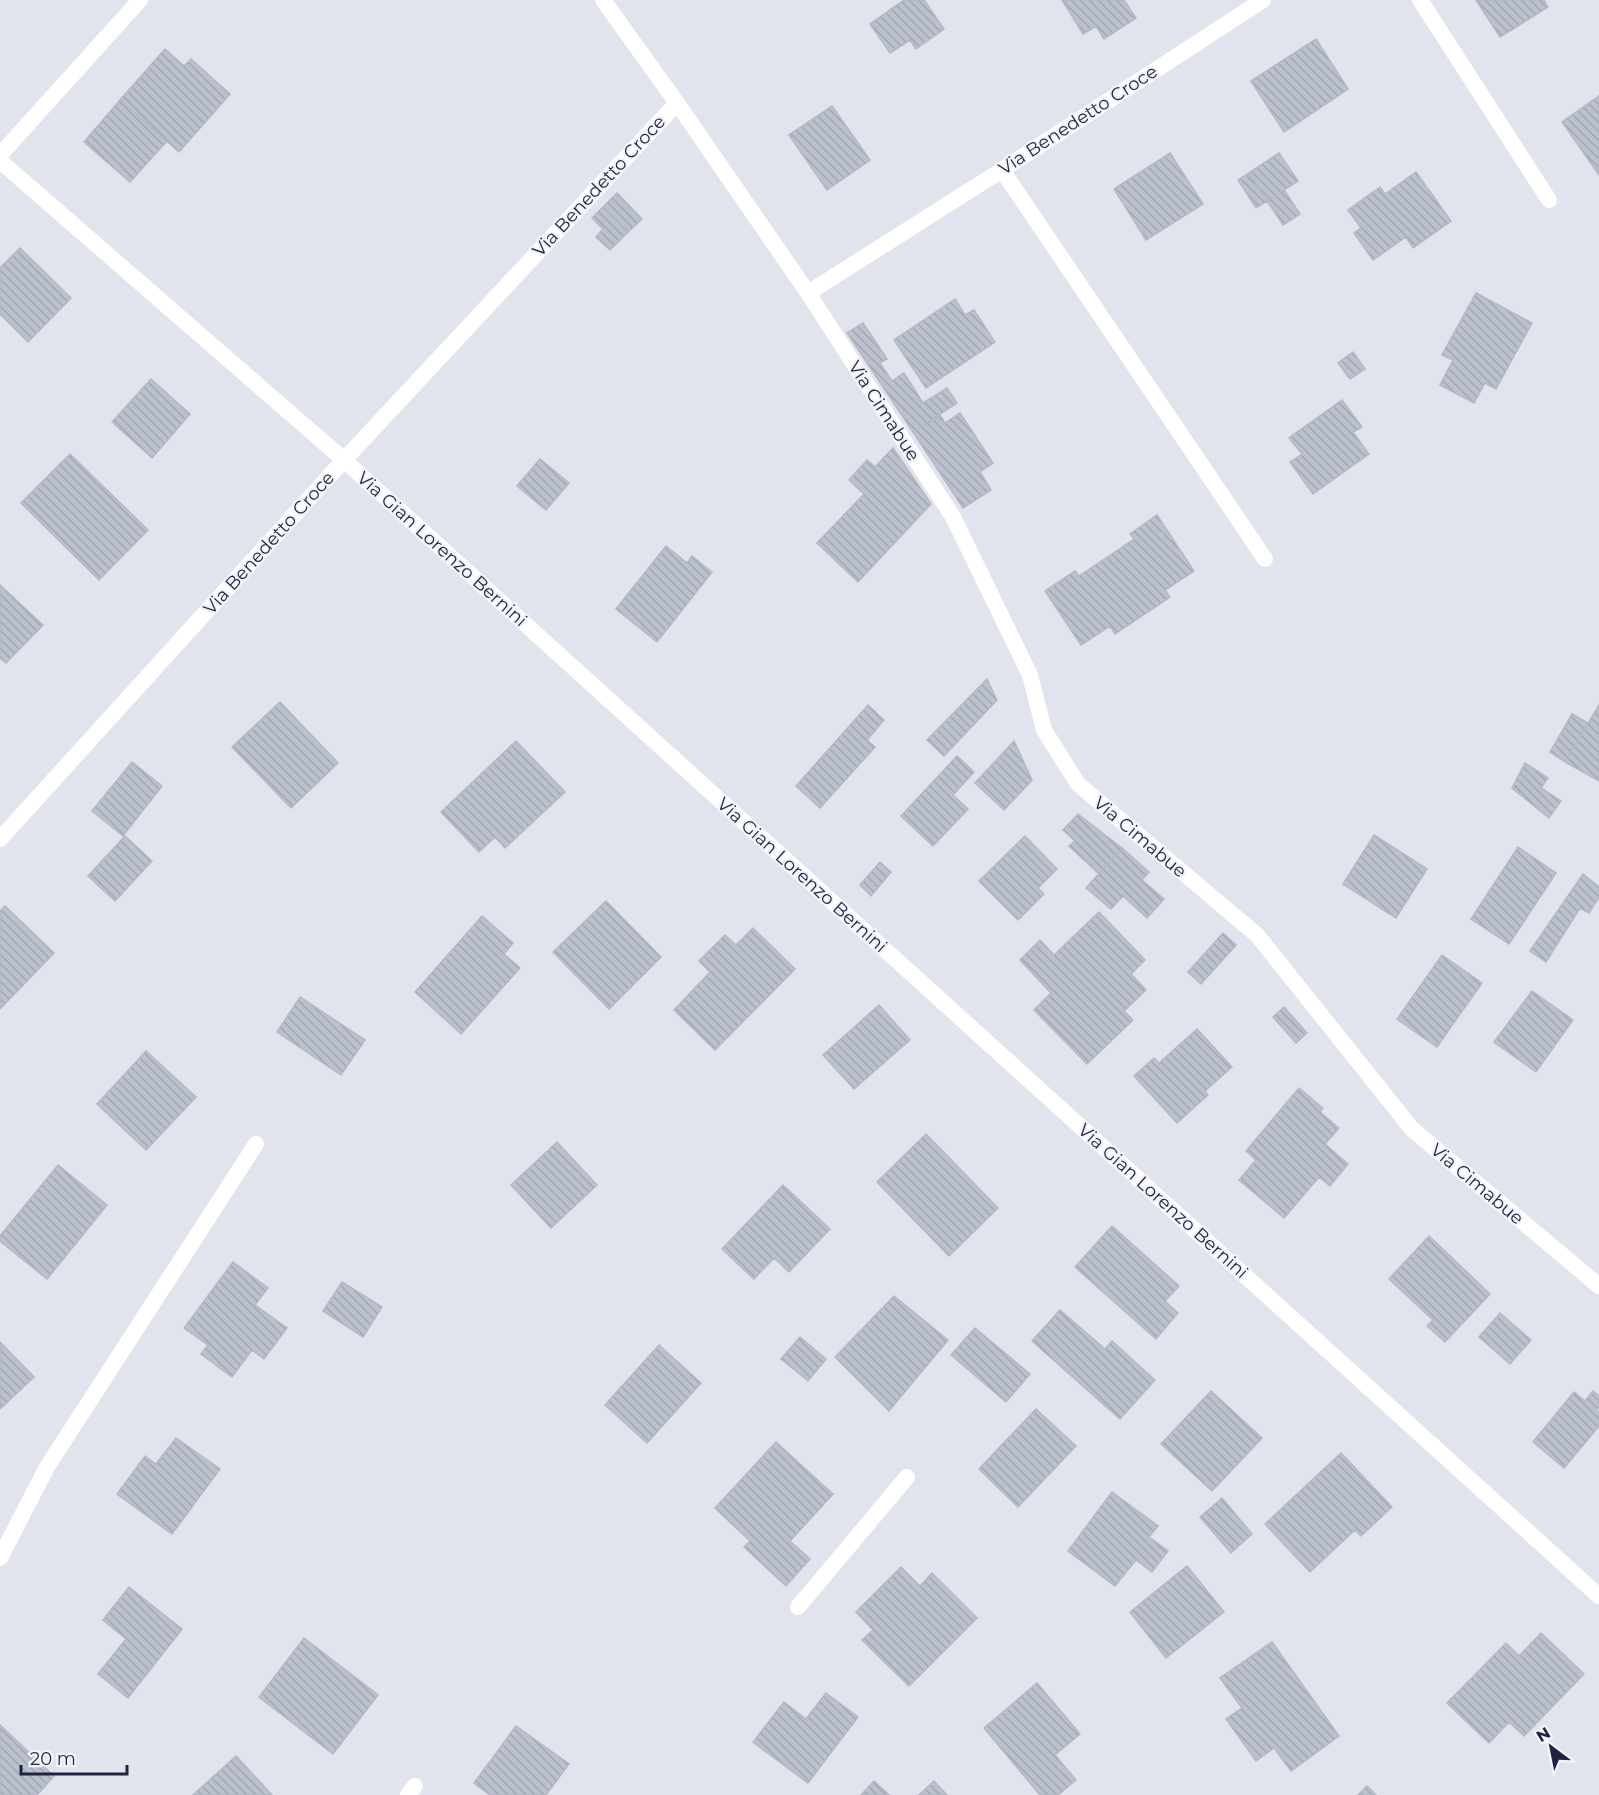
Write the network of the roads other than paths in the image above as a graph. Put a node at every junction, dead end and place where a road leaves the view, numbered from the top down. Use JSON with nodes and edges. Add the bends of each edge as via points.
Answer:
{"nodes":[{"id":1,"x":140,"y":0,"type":"edge"},
{"id":2,"x":603,"y":0,"type":"edge"},
{"id":3,"x":1263,"y":0,"type":"edge"},
{"id":4,"x":1420,"y":0,"type":"edge"},
{"id":5,"x":677,"y":103,"type":"junction"},
{"id":6,"x":0,"y":155,"type":"edge"},
{"id":7,"x":0,"y":161,"type":"edge"},
{"id":8,"x":1002,"y":170,"type":"junction"},
{"id":9,"x":1550,"y":200,"type":"dead end"},
{"id":10,"x":808,"y":293,"type":"junction"},
{"id":11,"x":344,"y":460,"type":"junction"},
{"id":12,"x":1264,"y":559,"type":"dead end"},
{"id":13,"x":0,"y":839,"type":"edge"},
{"id":14,"x":256,"y":1144,"type":"dead end"},
{"id":15,"x":1599,"y":1286,"type":"edge"},
{"id":16,"x":906,"y":1477,"type":"dead end"},
{"id":17,"x":0,"y":1557,"type":"edge"},
{"id":18,"x":1599,"y":1596,"type":"edge"},
{"id":19,"x":798,"y":1607,"type":"dead end"}],
"edges":[{"from":1,"to":6,"type":"street"},
{"from":2,"to":5,"type":"street"},
{"from":3,"to":8,"type":"street","name":"Via Benedetto Croce"},
{"from":4,"to":9,"type":"street"},
{"from":5,"to":10,"type":"street","name":"Via Benedetto Croce"},
{"from":5,"to":11,"type":"street","name":"Via Benedetto Croce"},
{"from":7,"to":11,"type":"street","name":"Via Gian Lorenzo Bernini"},
{"from":8,"to":10,"type":"street","name":"Via Benedetto Croce"},
{"from":8,"to":12,"type":"street"},
{"from":10,"to":15,"type":"street","name":"Via Cimabue","via":[[953,517],[1030,675],[1044,730],[1078,784],[1257,935],[1413,1129]]},
{"from":11,"to":13,"type":"street","name":"Via Benedetto Croce"},
{"from":11,"to":18,"type":"street","name":"Via Gian Lorenzo Bernini"},
{"from":14,"to":17,"type":"street","via":[[47,1467]]},
{"from":16,"to":19,"type":"street"}]}
